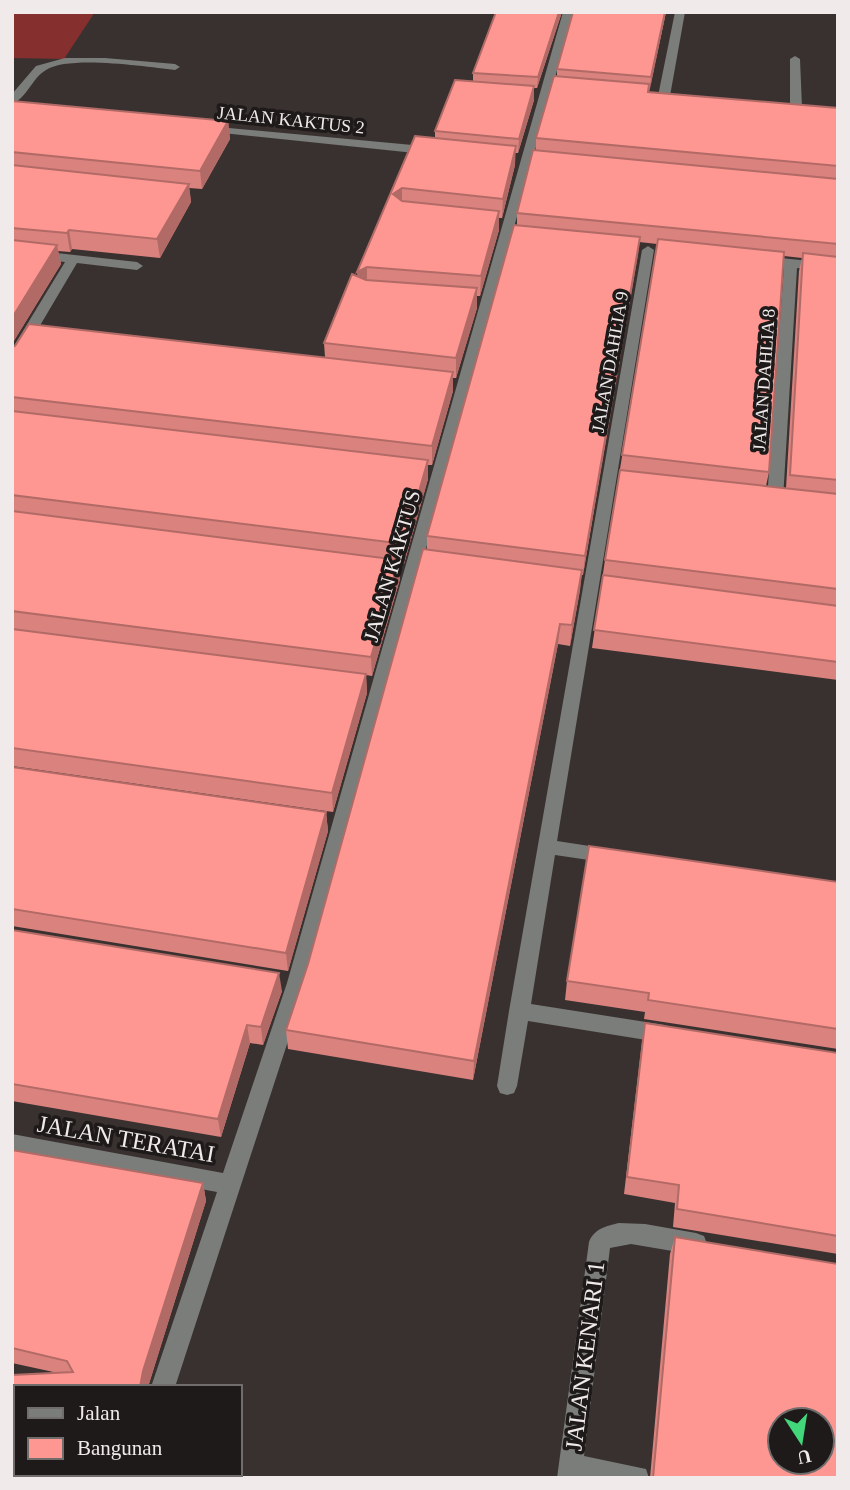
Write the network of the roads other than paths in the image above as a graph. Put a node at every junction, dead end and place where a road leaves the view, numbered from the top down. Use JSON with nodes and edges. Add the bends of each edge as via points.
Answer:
{"nodes":[{"id":1,"x":568,"y":12,"type":"edge"},
{"id":2,"x":680,"y":12,"type":"edge"},
{"id":3,"x":795,"y":59,"type":"dead end"},
{"id":4,"x":175,"y":67,"type":"dead end"},
{"id":5,"x":561,"y":87,"type":"edge"},
{"id":6,"x":546,"y":91,"type":"junction"},
{"id":7,"x":532,"y":94,"type":"edge"},
{"id":8,"x":651,"y":95,"type":"edge"},
{"id":9,"x":664,"y":96,"type":"junction"},
{"id":10,"x":677,"y":97,"type":"edge"},
{"id":11,"x":12,"y":102,"type":"edge"},
{"id":12,"x":782,"y":106,"type":"edge"},
{"id":13,"x":12,"y":110,"type":"edge"},
{"id":14,"x":26,"y":111,"type":"edge"},
{"id":15,"x":191,"y":128,"type":"edge"},
{"id":16,"x":450,"y":153,"type":"edge"},
{"id":17,"x":648,"y":250,"type":"dead end"},
{"id":18,"x":12,"y":252,"type":"edge"},
{"id":19,"x":73,"y":259,"type":"junction"},
{"id":20,"x":752,"y":259,"type":"edge"},
{"id":21,"x":791,"y":263,"type":"junction"},
{"id":22,"x":137,"y":266,"type":"dead end"},
{"id":23,"x":838,"y":268,"type":"edge"},
{"id":24,"x":12,"y":361,"type":"edge"},
{"id":25,"x":774,"y":499,"type":"edge"},
{"id":26,"x":547,"y":847,"type":"junction"},
{"id":27,"x":630,"y":859,"type":"edge"},
{"id":28,"x":519,"y":1011,"type":"junction"},
{"id":29,"x":678,"y":1036,"type":"edge"},
{"id":30,"x":507,"y":1086,"type":"dead end"},
{"id":31,"x":12,"y":1144,"type":"edge"},
{"id":32,"x":231,"y":1185,"type":"junction"},
{"id":33,"x":717,"y":1248,"type":"edge"},
{"id":34,"x":164,"y":1385,"type":"edge"},
{"id":35,"x":570,"y":1472,"type":"edge"},
{"id":36,"x":637,"y":1478,"type":"edge"}],
"edges":[{"from":1,"to":6,"type":"street","name":"JALAN KAKTUS"},
{"from":2,"to":9,"type":"street"},
{"from":3,"to":12,"type":"street","via":[[801,107]]},
{"from":4,"to":11,"type":"street","via":[[75,59],[42,66]]},
{"from":5,"to":6,"type":"street"},
{"from":6,"to":7,"type":"street"},
{"from":6,"to":32,"type":"street","name":"JALAN KAKTUS","via":[[507,231],[480,302],[433,472],[414,567],[373,685]]},
{"from":8,"to":9,"type":"street"},
{"from":9,"to":10,"type":"street"},
{"from":13,"to":14,"type":"street"},
{"from":15,"to":16,"type":"street","name":"JALAN KAKTUS 2"},
{"from":17,"to":26,"type":"street","name":"JALAN DAHLIA 9","via":[[616,481],[591,585]]},
{"from":18,"to":19,"type":"street"},
{"from":19,"to":22,"type":"street"},
{"from":19,"to":24,"type":"street","via":[[34,336]]},
{"from":20,"to":21,"type":"street"},
{"from":21,"to":23,"type":"street"},
{"from":21,"to":25,"type":"street","name":"JALAN DAHLIA 8"},
{"from":26,"to":27,"type":"street"},
{"from":26,"to":28,"type":"street","name":"JALAN DAHLIA 9"},
{"from":28,"to":29,"type":"street"},
{"from":28,"to":30,"type":"street","name":"JALAN DAHLIA 9"},
{"from":31,"to":32,"type":"street","name":"JALAN TERATAI"},
{"from":32,"to":34,"type":"street","name":"JALAN KAKTUS"},
{"from":33,"to":35,"type":"street","name":"JALAN KENARI 1","via":[[623,1232],[605,1236],[600,1242]]},
{"from":35,"to":36,"type":"street"}]}
